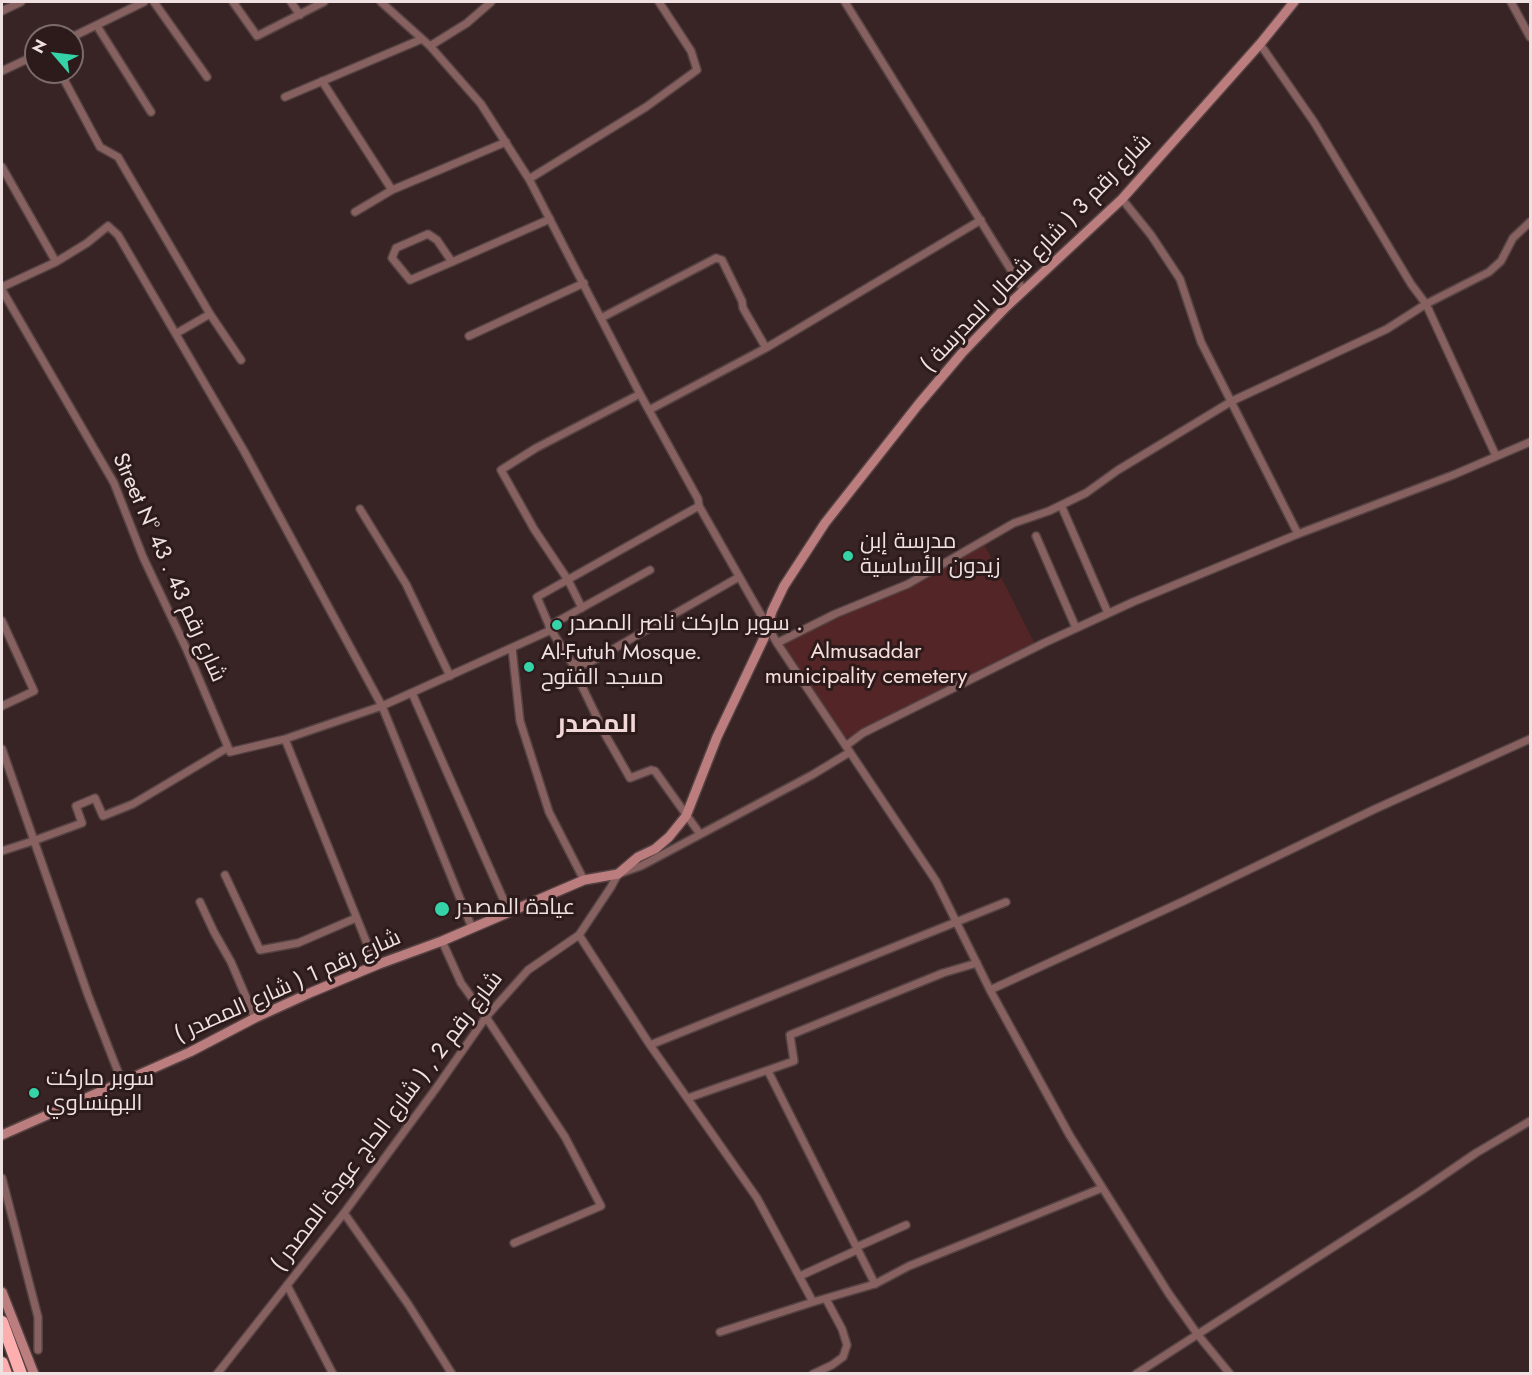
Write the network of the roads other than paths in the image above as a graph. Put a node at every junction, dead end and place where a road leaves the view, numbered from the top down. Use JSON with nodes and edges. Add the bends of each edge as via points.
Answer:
{"nodes":[{"id":1,"x":21,"y":2,"type":"edge"},
{"id":2,"x":144,"y":2,"type":"edge"},
{"id":3,"x":154,"y":2,"type":"edge"},
{"id":4,"x":233,"y":2,"type":"edge"},
{"id":5,"x":291,"y":2,"type":"edge"},
{"id":6,"x":324,"y":2,"type":"edge"},
{"id":7,"x":381,"y":2,"type":"edge"},
{"id":8,"x":491,"y":2,"type":"edge"},
{"id":9,"x":659,"y":2,"type":"edge"},
{"id":10,"x":845,"y":2,"type":"edge"},
{"id":11,"x":1294,"y":2,"type":"edge"},
{"id":12,"x":1511,"y":2,"type":"edge"},
{"id":13,"x":2,"y":11,"type":"edge"},
{"id":14,"x":300,"y":15,"type":"junction"},
{"id":15,"x":98,"y":26,"type":"junction"},
{"id":16,"x":84,"y":32,"type":"edge"},
{"id":17,"x":1530,"y":37,"type":"edge"},
{"id":18,"x":422,"y":39,"type":"junction"},
{"id":19,"x":1260,"y":44,"type":"junction"},
{"id":20,"x":430,"y":46,"type":"junction"},
{"id":21,"x":24,"y":61,"type":"edge"},
{"id":22,"x":2,"y":71,"type":"edge"},
{"id":23,"x":207,"y":77,"type":"dead end"},
{"id":24,"x":321,"y":81,"type":"junction"},
{"id":25,"x":66,"y":84,"type":"edge"},
{"id":26,"x":285,"y":97,"type":"dead end"},
{"id":27,"x":151,"y":112,"type":"dead end"},
{"id":28,"x":506,"y":142,"type":"junction"},
{"id":29,"x":2,"y":168,"type":"edge"},
{"id":30,"x":529,"y":178,"type":"junction"},
{"id":31,"x":392,"y":190,"type":"junction"},
{"id":32,"x":1122,"y":199,"type":"junction"},
{"id":33,"x":355,"y":212,"type":"dead end"},
{"id":34,"x":550,"y":219,"type":"junction"},
{"id":35,"x":981,"y":220,"type":"junction"},
{"id":36,"x":1530,"y":222,"type":"edge"},
{"id":37,"x":56,"y":262,"type":"junction"},
{"id":38,"x":452,"y":262,"type":"junction"},
{"id":39,"x":584,"y":284,"type":"junction"},
{"id":40,"x":2,"y":289,"type":"edge"},
{"id":41,"x":1024,"y":291,"type":"junction"},
{"id":42,"x":1426,"y":304,"type":"junction"},
{"id":43,"x":210,"y":314,"type":"junction"},
{"id":44,"x":601,"y":318,"type":"junction"},
{"id":45,"x":177,"y":333,"type":"junction"},
{"id":46,"x":469,"y":336,"type":"dead end"},
{"id":47,"x":766,"y":348,"type":"junction"},
{"id":48,"x":241,"y":360,"type":"dead end"},
{"id":49,"x":640,"y":394,"type":"junction"},
{"id":50,"x":1232,"y":401,"type":"junction"},
{"id":51,"x":649,"y":410,"type":"junction"},
{"id":52,"x":1530,"y":442,"type":"edge"},
{"id":53,"x":1496,"y":456,"type":"junction"},
{"id":54,"x":1061,"y":505,"type":"junction"},
{"id":55,"x":699,"y":506,"type":"junction"},
{"id":56,"x":360,"y":509,"type":"dead end"},
{"id":57,"x":1298,"y":534,"type":"junction"},
{"id":58,"x":1036,"y":536,"type":"dead end"},
{"id":59,"x":650,"y":570,"type":"dead end"},
{"id":60,"x":740,"y":577,"type":"junction"},
{"id":61,"x":568,"y":580,"type":"junction"},
{"id":62,"x":582,"y":608,"type":"junction"},
{"id":63,"x":1108,"y":614,"type":"junction"},
{"id":64,"x":2,"y":621,"type":"edge"},
{"id":65,"x":769,"y":626,"type":"junction"},
{"id":66,"x":550,"y":628,"type":"junction"},
{"id":67,"x":1076,"y":628,"type":"junction"},
{"id":68,"x":777,"y":643,"type":"junction"},
{"id":69,"x":512,"y":648,"type":"junction"},
{"id":70,"x":578,"y":664,"type":"junction"},
{"id":71,"x":450,"y":676,"type":"junction"},
{"id":72,"x":412,"y":693,"type":"junction"},
{"id":73,"x":2,"y":706,"type":"edge"},
{"id":74,"x":382,"y":706,"type":"junction"},
{"id":75,"x":285,"y":738,"type":"junction"},
{"id":76,"x":1530,"y":739,"type":"edge"},
{"id":77,"x":228,"y":748,"type":"junction"},
{"id":78,"x":2,"y":749,"type":"edge"},
{"id":79,"x":848,"y":749,"type":"junction"},
{"id":80,"x":686,"y":816,"type":"junction"},
{"id":81,"x":700,"y":834,"type":"junction"},
{"id":82,"x":33,"y":841,"type":"junction"},
{"id":83,"x":2,"y":851,"type":"edge"},
{"id":84,"x":618,"y":874,"type":"junction"},
{"id":85,"x":225,"y":875,"type":"dead end"},
{"id":86,"x":584,"y":880,"type":"junction"},
{"id":87,"x":200,"y":902,"type":"dead end"},
{"id":88,"x":1006,"y":902,"type":"dead end"},
{"id":89,"x":509,"y":912,"type":"junction"},
{"id":90,"x":356,"y":918,"type":"junction"},
{"id":91,"x":956,"y":921,"type":"junction"},
{"id":92,"x":472,"y":928,"type":"junction"},
{"id":93,"x":579,"y":935,"type":"junction"},
{"id":94,"x":442,"y":941,"type":"junction"},
{"id":95,"x":977,"y":963,"type":"junction"},
{"id":96,"x":376,"y":966,"type":"junction"},
{"id":97,"x":990,"y":990,"type":"junction"},
{"id":98,"x":486,"y":1017,"type":"junction"},
{"id":99,"x":255,"y":1018,"type":"junction"},
{"id":100,"x":650,"y":1045,"type":"junction"},
{"id":101,"x":768,"y":1071,"type":"junction"},
{"id":102,"x":122,"y":1082,"type":"junction"},
{"id":103,"x":688,"y":1098,"type":"junction"},
{"id":104,"x":1530,"y":1121,"type":"edge"},
{"id":105,"x":2,"y":1135,"type":"edge"},
{"id":106,"x":2,"y":1178,"type":"edge"},
{"id":107,"x":1102,"y":1188,"type":"junction"},
{"id":108,"x":344,"y":1213,"type":"junction"},
{"id":109,"x":906,"y":1225,"type":"dead end"},
{"id":110,"x":514,"y":1243,"type":"dead end"},
{"id":111,"x":857,"y":1250,"type":"junction"},
{"id":112,"x":800,"y":1276,"type":"junction"},
{"id":113,"x":875,"y":1284,"type":"junction"},
{"id":114,"x":287,"y":1285,"type":"junction"},
{"id":115,"x":2,"y":1292,"type":"edge"},
{"id":116,"x":826,"y":1299,"type":"junction"},
{"id":117,"x":813,"y":1302,"type":"junction"},
{"id":118,"x":3,"y":1329,"type":"edge"},
{"id":119,"x":720,"y":1332,"type":"dead end"},
{"id":120,"x":1198,"y":1335,"type":"junction"},
{"id":121,"x":38,"y":1350,"type":"dead end"},
{"id":122,"x":2,"y":1363,"type":"edge"},
{"id":123,"x":450,"y":1371,"type":"edge"},
{"id":124,"x":6,"y":1374,"type":"edge"},
{"id":125,"x":21,"y":1374,"type":"edge"},
{"id":126,"x":34,"y":1374,"type":"edge"},
{"id":127,"x":217,"y":1374,"type":"edge"},
{"id":128,"x":333,"y":1374,"type":"edge"},
{"id":129,"x":813,"y":1374,"type":"edge"},
{"id":130,"x":1136,"y":1374,"type":"edge"},
{"id":131,"x":1230,"y":1374,"type":"edge"}],
"edges":[{"from":1,"to":13,"type":"street"},
{"from":2,"to":15,"type":"street"},
{"from":3,"to":23,"type":"street"},
{"from":4,"to":14,"type":"street","via":[[257,36]]},
{"from":5,"to":14,"type":"street"},
{"from":6,"to":14,"type":"street"},
{"from":7,"to":18,"type":"street"},
{"from":8,"to":20,"type":"street"},
{"from":9,"to":30,"type":"street","via":[[691,51],[697,70]]},
{"from":10,"to":35,"type":"street"},
{"from":11,"to":19,"type":"street","name":"شارع رقم 3 ( شارع شمال المدرسة )"},
{"from":12,"to":17,"type":"street"},
{"from":15,"to":16,"type":"street"},
{"from":15,"to":27,"type":"street"},
{"from":18,"to":20,"type":"street"},
{"from":18,"to":24,"type":"street"},
{"from":19,"to":32,"type":"street","name":"شارع رقم 3 ( شارع شمال المدرسة )"},
{"from":19,"to":42,"type":"street","via":[[1314,122]]},
{"from":20,"to":28,"type":"street","via":[[481,104]]},
{"from":21,"to":22,"type":"street"},
{"from":24,"to":26,"type":"street"},
{"from":24,"to":31,"type":"street"},
{"from":25,"to":43,"type":"street","via":[[100,147],[118,157]]},
{"from":28,"to":30,"type":"street"},
{"from":28,"to":31,"type":"street"},
{"from":29,"to":37,"type":"street"},
{"from":30,"to":34,"type":"street"},
{"from":31,"to":33,"type":"street"},
{"from":32,"to":41,"type":"street","name":"شارع رقم 3 ( شارع شمال المدرسة )"},
{"from":32,"to":50,"type":"street","via":[[1180,279],[1202,342]]},
{"from":34,"to":38,"type":"street"},
{"from":34,"to":39,"type":"street"},
{"from":35,"to":41,"type":"street"},
{"from":35,"to":47,"type":"street"},
{"from":36,"to":42,"type":"street","via":[[1513,238],[1489,272]]},
{"from":37,"to":40,"type":"street"},
{"from":37,"to":45,"type":"street","via":[[108,226],[133,257]]},
{"from":38,"to":38,"type":"street","via":[[410,280],[392,258],[396,248],[428,234]]},
{"from":39,"to":44,"type":"street"},
{"from":39,"to":46,"type":"street"},
{"from":40,"to":77,"type":"street","name":"Street N° 43 . شارع رقم 43","via":[[114,483]]},
{"from":41,"to":65,"type":"street","name":"شارع رقم 3 ( شارع شمال المدرسة )","via":[[962,353],[825,523],[784,586]]},
{"from":42,"to":50,"type":"street","via":[[1387,329]]},
{"from":42,"to":53,"type":"street"},
{"from":43,"to":45,"type":"street"},
{"from":43,"to":48,"type":"street"},
{"from":44,"to":47,"type":"street","via":[[716,258],[722,260]]},
{"from":44,"to":49,"type":"street"},
{"from":45,"to":74,"type":"street"},
{"from":47,"to":51,"type":"street"},
{"from":49,"to":51,"type":"street"},
{"from":49,"to":61,"type":"street","via":[[501,470]]},
{"from":50,"to":54,"type":"street"},
{"from":50,"to":57,"type":"street"},
{"from":51,"to":55,"type":"street"},
{"from":52,"to":53,"type":"street","name":"شارع رقم 1 ( شارع المصدر )"},
{"from":53,"to":57,"type":"street","name":"شارع رقم 1 ( شارع المصدر )"},
{"from":54,"to":63,"type":"street"},
{"from":54,"to":68,"type":"street","via":[[1014,523],[908,584]]},
{"from":55,"to":60,"type":"street"},
{"from":55,"to":61,"type":"street"},
{"from":56,"to":71,"type":"street","via":[[406,584]]},
{"from":57,"to":63,"type":"street","name":"شارع رقم 1 ( شارع المصدر )"},
{"from":58,"to":67,"type":"street"},
{"from":59,"to":62,"type":"street"},
{"from":60,"to":65,"type":"street"},
{"from":60,"to":70,"type":"street","via":[[587,664]]},
{"from":61,"to":62,"type":"street"},
{"from":61,"to":66,"type":"street","via":[[537,597]]},
{"from":62,"to":66,"type":"street"},
{"from":63,"to":67,"type":"street","name":"شارع رقم 1 ( شارع المصدر )"},
{"from":64,"to":73,"type":"street","via":[[34,691]]},
{"from":65,"to":68,"type":"street"},
{"from":65,"to":80,"type":"street","name":"شارع رقم 3 ( شارع شمال المدرسة )","via":[[717,737]]},
{"from":66,"to":69,"type":"street"},
{"from":66,"to":70,"type":"street","via":[[572,663]]},
{"from":67,"to":79,"type":"street","name":"شارع رقم 1 ( شارع المصدر )","via":[[864,733]]},
{"from":68,"to":79,"type":"street"},
{"from":69,"to":71,"type":"street"},
{"from":69,"to":86,"type":"street","via":[[523,732],[549,812]]},
{"from":70,"to":80,"type":"street","via":[[577,676],[630,778],[655,771]]},
{"from":71,"to":72,"type":"street"},
{"from":72,"to":74,"type":"street"},
{"from":72,"to":89,"type":"street"},
{"from":74,"to":75,"type":"street"},
{"from":74,"to":92,"type":"street"},
{"from":75,"to":77,"type":"street","via":[[230,752]]},
{"from":75,"to":90,"type":"street"},
{"from":76,"to":97,"type":"street"},
{"from":77,"to":82,"type":"street","via":[[133,804],[104,816],[95,798],[76,806],[82,823]]},
{"from":78,"to":82,"type":"street"},
{"from":79,"to":81,"type":"street","name":"شارع رقم 1 ( شارع المصدر )","via":[[812,775]]},
{"from":79,"to":91,"type":"street","via":[[936,881]]},
{"from":80,"to":81,"type":"street"},
{"from":80,"to":84,"type":"street","name":"شارع رقم 3 ( شارع شمال المدرسة )","via":[[655,849],[638,856]]},
{"from":81,"to":84,"type":"street","name":"شارع رقم 1 ( شارع المصدر )"},
{"from":82,"to":83,"type":"street"},
{"from":82,"to":102,"type":"street"},
{"from":84,"to":86,"type":"street","name":"شارع رقم 1 ( شارع المصدر )"},
{"from":84,"to":93,"type":"street","name":"شارع رقم 2 , ( شارع الحاج عودة المصدر )"},
{"from":85,"to":90,"type":"street","via":[[260,950],[298,943]]},
{"from":86,"to":89,"type":"street","name":"شارع رقم 1 ( شارع المصدر )"},
{"from":87,"to":99,"type":"street"},
{"from":88,"to":91,"type":"street"},
{"from":89,"to":92,"type":"street","name":"شارع رقم 1 ( شارع المصدر )"},
{"from":90,"to":96,"type":"street"},
{"from":91,"to":95,"type":"street"},
{"from":91,"to":100,"type":"street"},
{"from":92,"to":94,"type":"street","name":"شارع رقم 1 ( شارع المصدر )"},
{"from":93,"to":98,"type":"street","name":"شارع رقم 2 , ( شارع الحاج عودة المصدر )","via":[[528,970]]},
{"from":93,"to":100,"type":"street"},
{"from":94,"to":96,"type":"street","name":"شارع رقم 1 ( شارع المصدر )"},
{"from":94,"to":98,"type":"street","via":[[460,983]]},
{"from":95,"to":97,"type":"street"},
{"from":95,"to":101,"type":"street","via":[[790,1035],[794,1061]]},
{"from":96,"to":99,"type":"street","name":"شارع رقم 1 ( شارع المصدر )"},
{"from":97,"to":107,"type":"street"},
{"from":98,"to":108,"type":"street","name":"شارع رقم 2 , ( شارع الحاج عودة المصدر )"},
{"from":98,"to":110,"type":"street","via":[[565,1137],[601,1206]]},
{"from":99,"to":102,"type":"street","name":"شارع رقم 1 ( شارع المصدر )"},
{"from":100,"to":103,"type":"street"},
{"from":101,"to":103,"type":"street"},
{"from":101,"to":111,"type":"street"},
{"from":102,"to":105,"type":"street","name":"شارع رقم 1 ( شارع المصدر )"},
{"from":103,"to":112,"type":"street","via":[[757,1198]]},
{"from":104,"to":120,"type":"street"},
{"from":106,"to":121,"type":"street","via":[[38,1317]]},
{"from":107,"to":113,"type":"street","via":[[909,1266]]},
{"from":107,"to":120,"type":"street"},
{"from":108,"to":114,"type":"street","name":"شارع رقم 2 , ( شارع الحاج عودة المصدر )"},
{"from":108,"to":123,"type":"street"},
{"from":109,"to":111,"type":"street"},
{"from":111,"to":112,"type":"street"},
{"from":111,"to":113,"type":"street"},
{"from":112,"to":117,"type":"street"},
{"from":113,"to":116,"type":"street"},
{"from":114,"to":127,"type":"street","name":"شارع رقم 2 , ( شارع الحاج عودة المصدر )"},
{"from":114,"to":128,"type":"street"},
{"from":115,"to":126,"type":"street"},
{"from":116,"to":117,"type":"street"},
{"from":116,"to":129,"type":"street","via":[[847,1345],[843,1357]]},
{"from":117,"to":119,"type":"street"},
{"from":118,"to":125,"type":"highway"},
{"from":120,"to":130,"type":"street"},
{"from":120,"to":131,"type":"street"},
{"from":122,"to":124,"type":"highway"}]}
